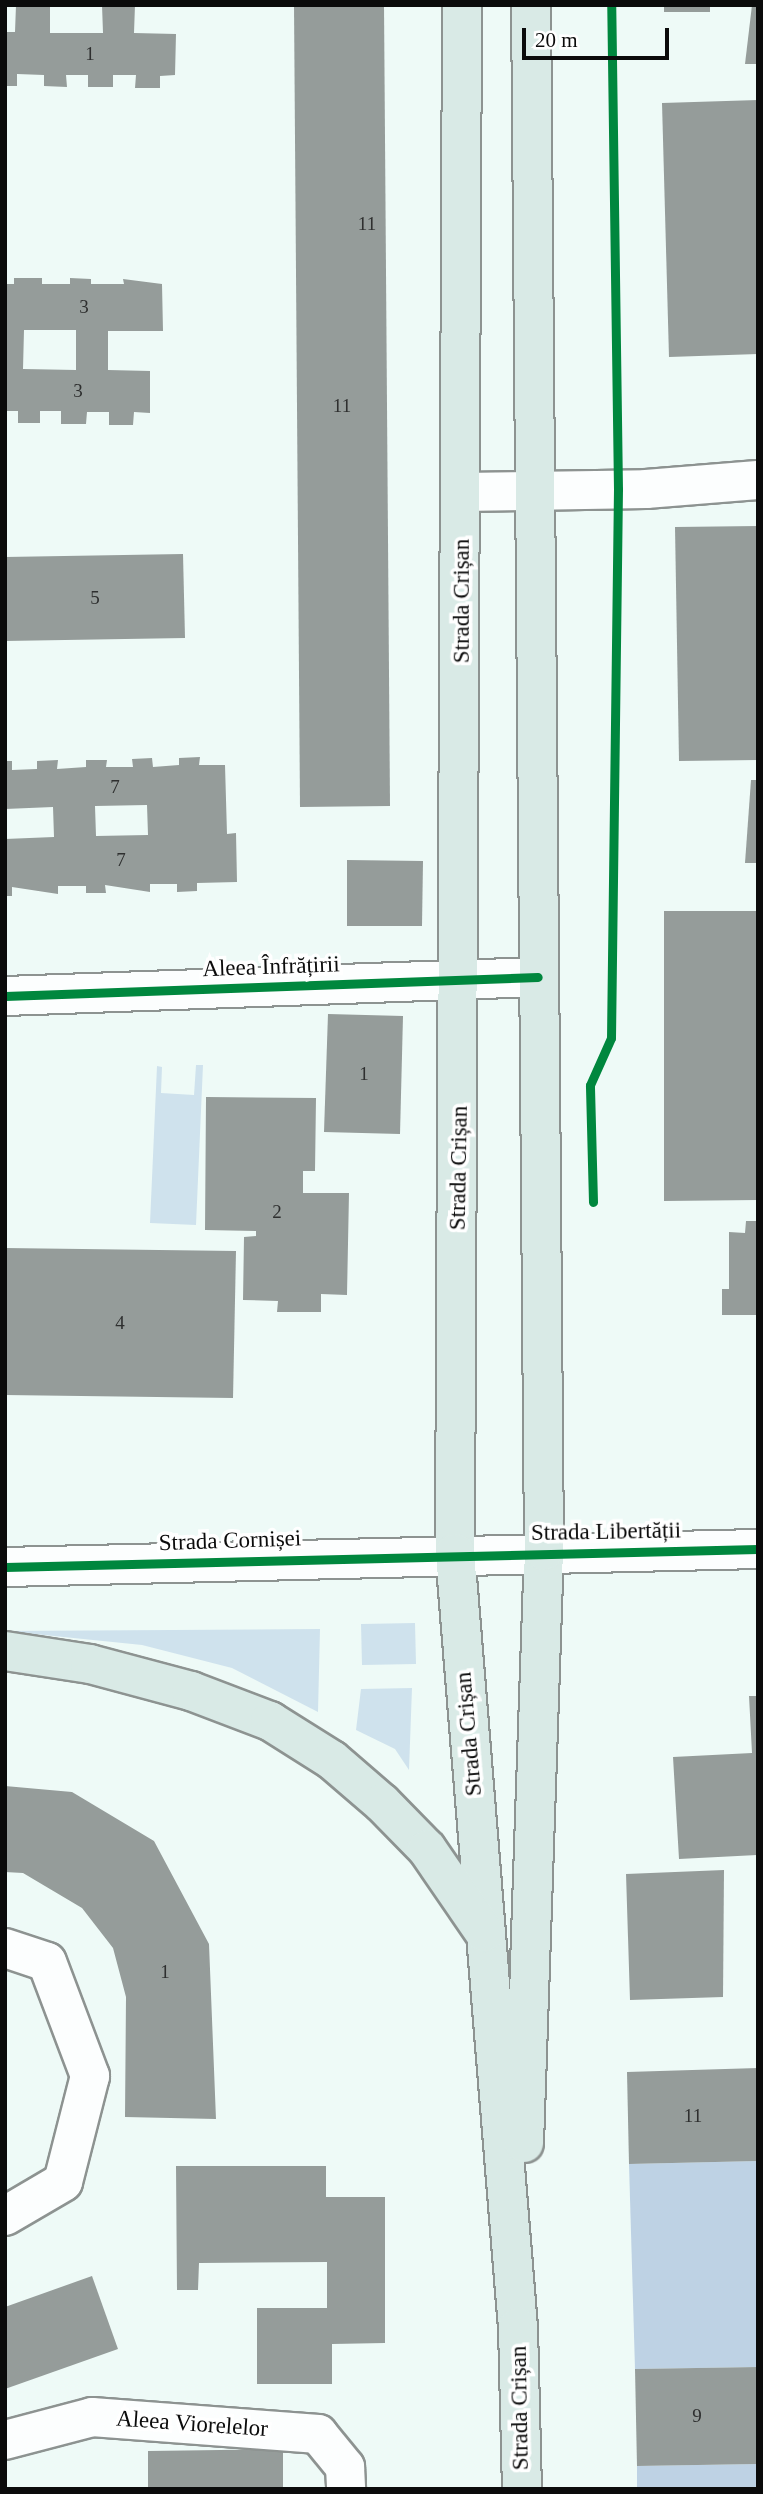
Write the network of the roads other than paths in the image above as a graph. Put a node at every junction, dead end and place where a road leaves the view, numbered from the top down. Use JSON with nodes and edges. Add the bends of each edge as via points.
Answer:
{"nodes":[{"id":1,"x":462,"y":5,"type":"edge"},
{"id":2,"x":531,"y":5,"type":"edge"},
{"id":3,"x":758,"y":480,"type":"edge"},
{"id":4,"x":533,"y":491,"type":"junction"},
{"id":5,"x":463,"y":492,"type":"junction"},
{"id":6,"x":538,"y":977,"type":"junction"},
{"id":7,"x":461,"y":979,"type":"junction"},
{"id":8,"x":5,"y":996,"type":"edge"},
{"id":9,"x":758,"y":1549,"type":"edge"},
{"id":10,"x":544,"y":1551,"type":"junction"},
{"id":11,"x":455,"y":1553,"type":"junction"},
{"id":12,"x":5,"y":1567,"type":"edge"},
{"id":13,"x":5,"y":1651,"type":"edge"},
{"id":14,"x":486,"y":1936,"type":"junction"},
{"id":15,"x":5,"y":1948,"type":"edge"},
{"id":16,"x":5,"y":2216,"type":"edge"},
{"id":17,"x":518,"y":2328,"type":"junction"},
{"id":18,"x":5,"y":2440,"type":"edge"},
{"id":19,"x":346,"y":2489,"type":"edge"},
{"id":20,"x":522,"y":2489,"type":"edge"}],
"edges":[{"from":1,"to":5,"type":"main road","name":"Strada Crișan"},
{"from":2,"to":4,"type":"main road","name":"Strada Crișan"},
{"from":3,"to":4,"type":"street"},
{"from":4,"to":5,"type":"street"},
{"from":4,"to":6,"type":"main road","name":"Strada Crișan"},
{"from":5,"to":7,"type":"main road","name":"Strada Crișan"},
{"from":6,"to":7,"type":"street","name":"Aleea Înfrățirii"},
{"from":6,"to":10,"type":"main road","name":"Strada Crișan"},
{"from":7,"to":8,"type":"street","name":"Aleea Înfrățirii"},
{"from":7,"to":11,"type":"main road","name":"Strada Crișan"},
{"from":9,"to":10,"type":"street","name":"Strada Libertății"},
{"from":10,"to":11,"type":"street","name":"Strada Libertății"},
{"from":10,"to":17,"type":"main road","name":"Strada Crișan"},
{"from":11,"to":12,"type":"street","name":"Strada Cornișei"},
{"from":11,"to":14,"type":"main road","name":"Strada Crișan"},
{"from":13,"to":14,"type":"main road","via":[[89,1664],[191,1691],[270,1721],[332,1760],[382,1803],[427,1849]]},
{"from":14,"to":17,"type":"main road","name":"Strada Crișan"},
{"from":15,"to":16,"type":"street","via":[[47,1962],[90,2076],[62,2182]]},
{"from":17,"to":20,"type":"main road","name":"Strada Crișan"},
{"from":18,"to":19,"type":"street","name":"Aleea Viorelelor","via":[[92,2417],[318,2434],[345,2467]]}]}
